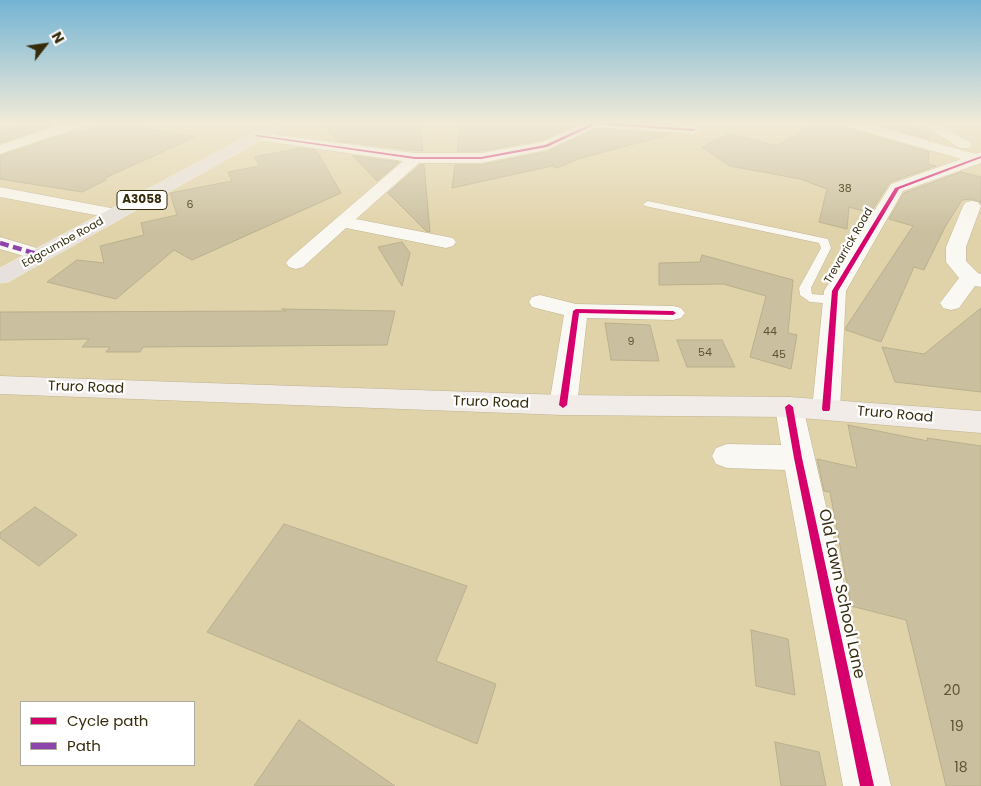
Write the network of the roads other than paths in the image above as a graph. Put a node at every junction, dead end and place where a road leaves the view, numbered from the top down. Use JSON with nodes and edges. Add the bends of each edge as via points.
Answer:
{"nodes":[{"id":1,"x":216,"y":159,"type":"edge"},
{"id":2,"x":414,"y":159,"type":"edge"},
{"id":3,"x":976,"y":159,"type":"edge"},
{"id":4,"x":0,"y":192,"type":"edge"},
{"id":5,"x":648,"y":204,"type":"dead end"},
{"id":6,"x":972,"y":206,"type":"dead end"},
{"id":7,"x":116,"y":214,"type":"junction"},
{"id":8,"x":342,"y":222,"type":"junction"},
{"id":9,"x":446,"y":242,"type":"dead end"},
{"id":10,"x":0,"y":243,"type":"edge"},
{"id":11,"x":40,"y":255,"type":"junction"},
{"id":12,"x":296,"y":263,"type":"dead end"},
{"id":13,"x":0,"y":277,"type":"edge"},
{"id":14,"x":976,"y":279,"type":"edge"},
{"id":15,"x":834,"y":300,"type":"junction"},
{"id":16,"x":540,"y":302,"type":"dead end"},
{"id":17,"x":951,"y":304,"type":"dead end"},
{"id":18,"x":576,"y":311,"type":"junction"},
{"id":19,"x":673,"y":313,"type":"dead end"},
{"id":20,"x":0,"y":385,"type":"edge"},
{"id":21,"x":563,"y":405,"type":"junction"},
{"id":22,"x":789,"y":407,"type":"junction"},
{"id":23,"x":826,"y":409,"type":"junction"},
{"id":24,"x":981,"y":422,"type":"edge"},
{"id":25,"x":727,"y":456,"type":"dead end"},
{"id":26,"x":798,"y":458,"type":"junction"},
{"id":27,"x":867,"y":786,"type":"edge"}],
"edges":[{"from":1,"to":7,"type":"main road","name":"Edgcumbe Road","number":"A3058"},
{"from":2,"to":8,"type":"street"},
{"from":3,"to":15,"type":"street","name":"Trevarrick Road","via":[[897,188],[835,292]]},
{"from":4,"to":7,"type":"street"},
{"from":5,"to":15,"type":"lane","via":[[824,241],[826,248],[805,288],[806,295]]},
{"from":6,"to":14,"type":"street","via":[[956,247],[956,262]]},
{"from":7,"to":11,"type":"main road","name":"Edgcumbe Road","number":"A3058"},
{"from":8,"to":9,"type":"street"},
{"from":8,"to":12,"type":"street"},
{"from":10,"to":11,"type":"street"},
{"from":11,"to":13,"type":"main road","name":"Edgcumbe Road","number":"A3058"},
{"from":14,"to":17,"type":"street"},
{"from":15,"to":23,"type":"street","name":"Trevarrick Road"},
{"from":16,"to":18,"type":"street"},
{"from":18,"to":19,"type":"street"},
{"from":18,"to":21,"type":"street"},
{"from":20,"to":21,"type":"main road","name":"Truro Road"},
{"from":21,"to":22,"type":"main road","name":"Truro Road"},
{"from":22,"to":23,"type":"main road","name":"Truro Road"},
{"from":22,"to":26,"type":"street","name":"Old Lawn School Lane"},
{"from":23,"to":24,"type":"main road","name":"Truro Road"},
{"from":25,"to":26,"type":"street"},
{"from":26,"to":27,"type":"street","name":"Old Lawn School Lane"}]}
